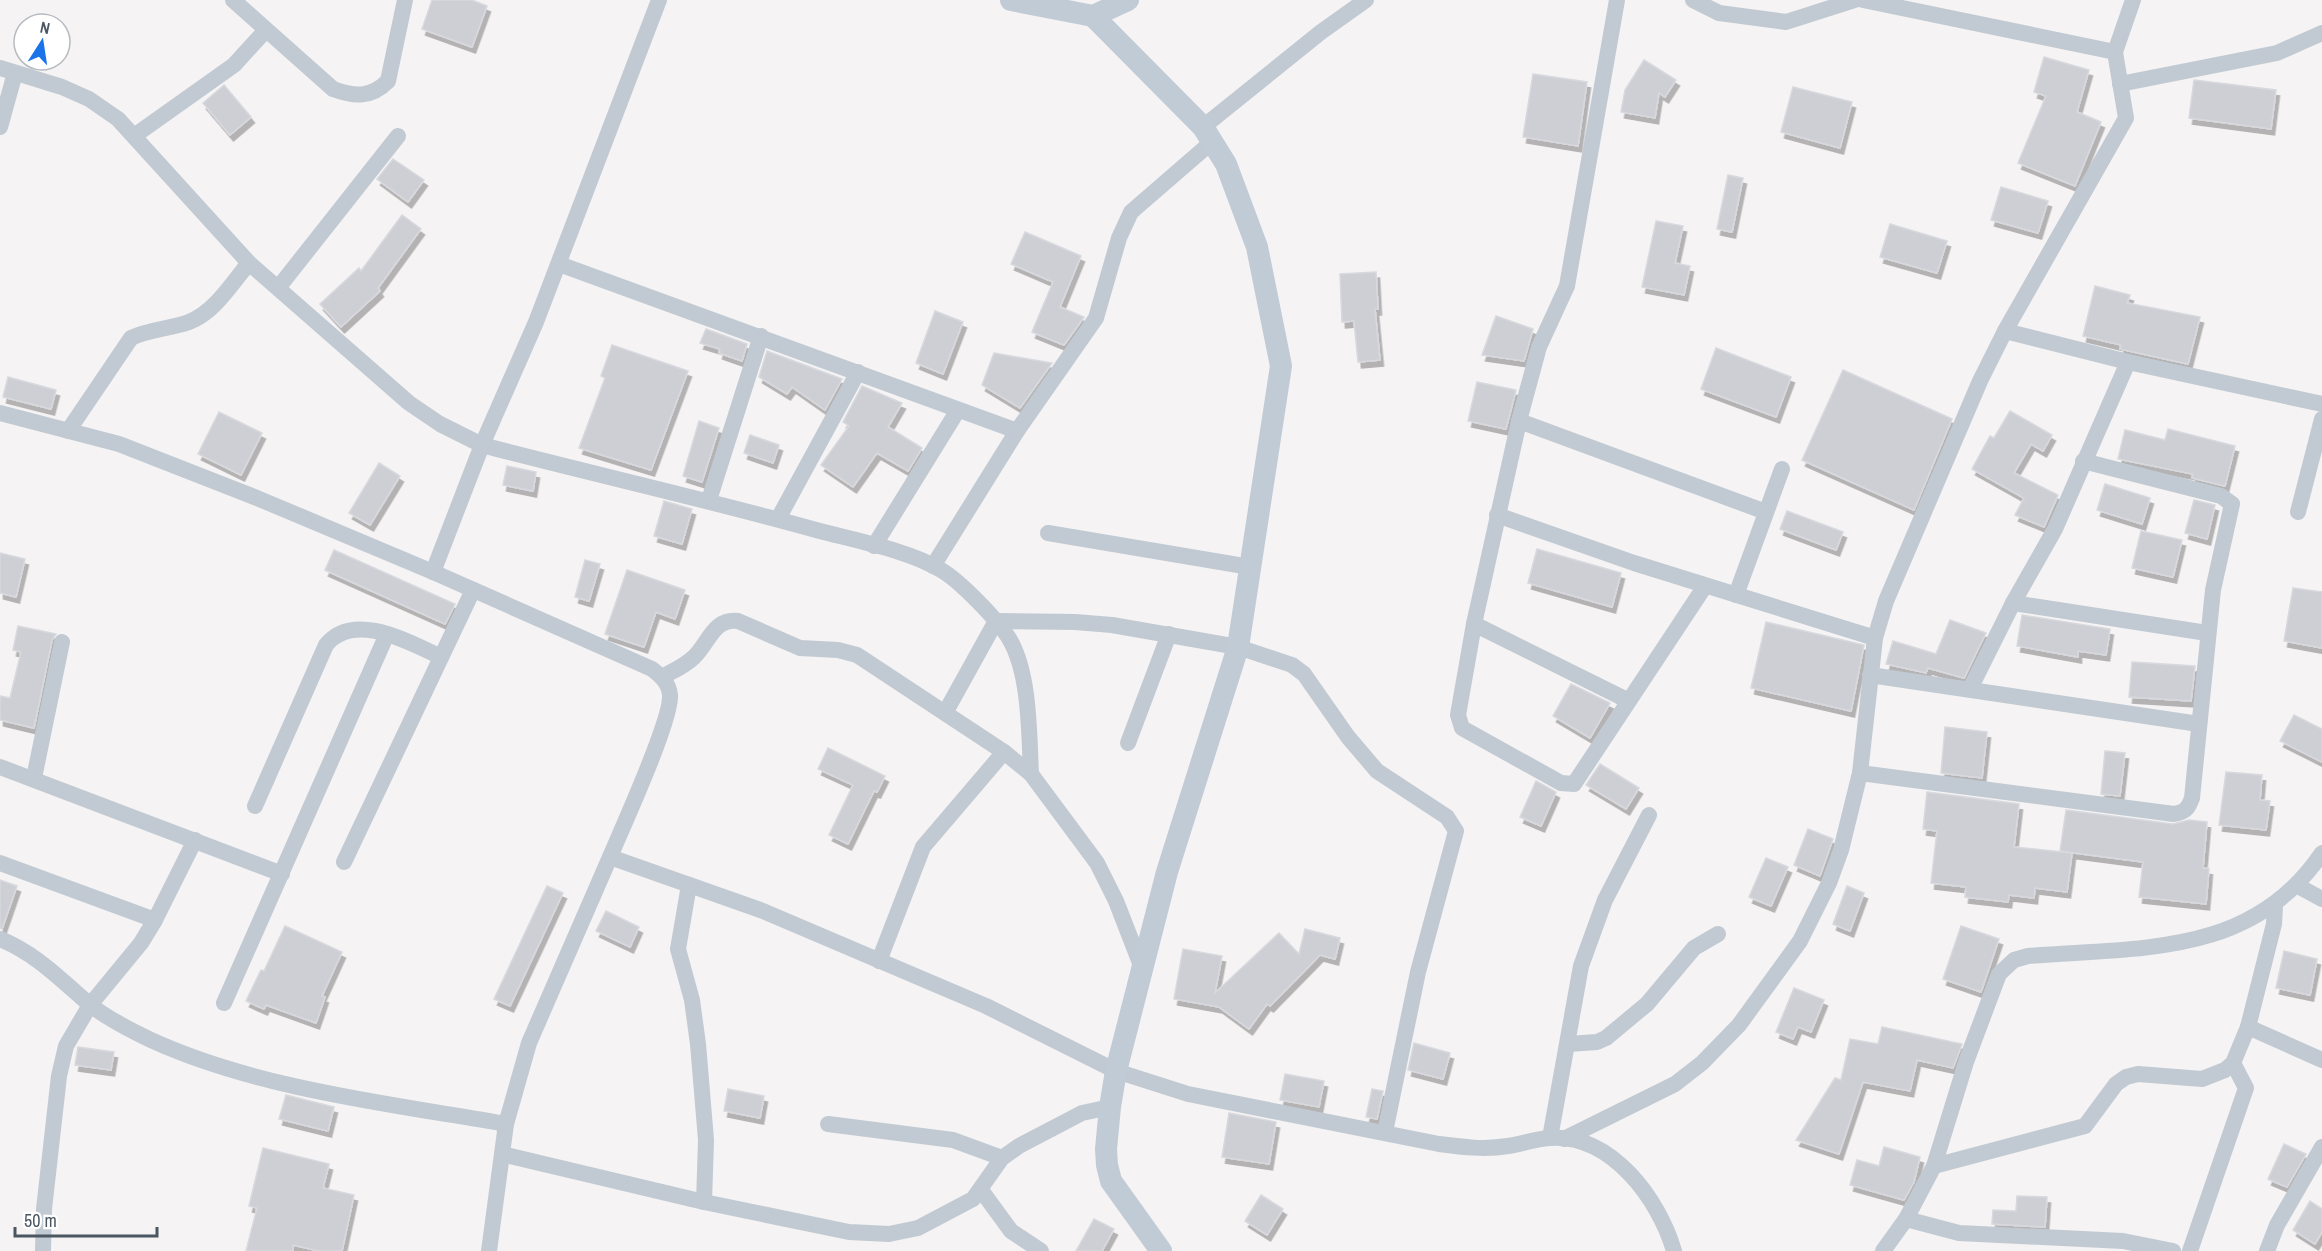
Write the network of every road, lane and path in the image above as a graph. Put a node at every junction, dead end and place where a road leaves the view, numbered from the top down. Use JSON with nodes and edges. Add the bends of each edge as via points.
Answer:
{"nodes":[{"id":1,"x":233,"y":0,"type":"edge"},
{"id":2,"x":405,"y":0,"type":"edge"},
{"id":3,"x":659,"y":0,"type":"edge"},
{"id":4,"x":1011,"y":0,"type":"edge"},
{"id":5,"x":1128,"y":0,"type":"edge"},
{"id":6,"x":1366,"y":0,"type":"edge"},
{"id":7,"x":1617,"y":0,"type":"edge"},
{"id":8,"x":1693,"y":0,"type":"edge"},
{"id":9,"x":1855,"y":0,"type":"edge"},
{"id":10,"x":1863,"y":0,"type":"edge"},
{"id":11,"x":2133,"y":0,"type":"edge"},
{"id":12,"x":1093,"y":16,"type":"junction"},
{"id":13,"x":266,"y":30,"type":"junction"},
{"id":14,"x":2322,"y":33,"type":"edge"},
{"id":15,"x":2115,"y":52,"type":"junction"},
{"id":16,"x":8,"y":70,"type":"edge"},
{"id":17,"x":2120,"y":84,"type":"junction"},
{"id":18,"x":0,"y":127,"type":"edge"},
{"id":19,"x":1208,"y":134,"type":"junction"},
{"id":20,"x":134,"y":136,"type":"junction"},
{"id":21,"x":398,"y":136,"type":"dead end"},
{"id":22,"x":249,"y":263,"type":"junction"},
{"id":23,"x":559,"y":264,"type":"junction"},
{"id":24,"x":278,"y":288,"type":"junction"},
{"id":25,"x":2005,"y":331,"type":"junction"},
{"id":26,"x":761,"y":336,"type":"junction"},
{"id":27,"x":2128,"y":362,"type":"junction"},
{"id":28,"x":858,"y":372,"type":"junction"},
{"id":29,"x":2322,"y":404,"type":"edge"},
{"id":30,"x":958,"y":410,"type":"junction"},
{"id":31,"x":0,"y":413,"type":"edge"},
{"id":32,"x":2322,"y":419,"type":"edge"},
{"id":33,"x":1519,"y":421,"type":"junction"},
{"id":34,"x":68,"y":431,"type":"junction"},
{"id":35,"x":1017,"y":431,"type":"junction"},
{"id":36,"x":482,"y":444,"type":"junction"},
{"id":37,"x":2083,"y":461,"type":"junction"},
{"id":38,"x":1782,"y":469,"type":"dead end"},
{"id":39,"x":709,"y":500,"type":"junction"},
{"id":40,"x":1766,"y":512,"type":"junction"},
{"id":41,"x":2298,"y":512,"type":"dead end"},
{"id":42,"x":1497,"y":515,"type":"junction"},
{"id":43,"x":778,"y":519,"type":"junction"},
{"id":44,"x":1048,"y":533,"type":"dead end"},
{"id":45,"x":874,"y":546,"type":"junction"},
{"id":46,"x":933,"y":566,"type":"junction"},
{"id":47,"x":1250,"y":567,"type":"junction"},
{"id":48,"x":433,"y":572,"type":"junction"},
{"id":49,"x":1705,"y":586,"type":"junction"},
{"id":50,"x":473,"y":590,"type":"junction"},
{"id":51,"x":1736,"y":595,"type":"junction"},
{"id":52,"x":2013,"y":603,"type":"junction"},
{"id":53,"x":996,"y":621,"type":"junction"},
{"id":54,"x":1474,"y":624,"type":"junction"},
{"id":55,"x":2207,"y":633,"type":"junction"},
{"id":56,"x":387,"y":634,"type":"junction"},
{"id":57,"x":1169,"y":634,"type":"junction"},
{"id":58,"x":1875,"y":638,"type":"junction"},
{"id":59,"x":62,"y":642,"type":"dead end"},
{"id":60,"x":1238,"y":647,"type":"junction"},
{"id":61,"x":441,"y":657,"type":"junction"},
{"id":62,"x":1870,"y":675,"type":"junction"},
{"id":63,"x":662,"y":677,"type":"junction"},
{"id":64,"x":1970,"y":689,"type":"junction"},
{"id":65,"x":1627,"y":700,"type":"junction"},
{"id":66,"x":945,"y":713,"type":"junction"},
{"id":67,"x":2199,"y":724,"type":"junction"},
{"id":68,"x":1128,"y":743,"type":"dead end"},
{"id":69,"x":1004,"y":752,"type":"junction"},
{"id":70,"x":0,"y":767,"type":"edge"},
{"id":71,"x":1860,"y":773,"type":"junction"},
{"id":72,"x":1031,"y":774,"type":"junction"},
{"id":73,"x":34,"y":778,"type":"junction"},
{"id":74,"x":255,"y":806,"type":"dead end"},
{"id":75,"x":1649,"y":815,"type":"dead end"},
{"id":76,"x":195,"y":840,"type":"junction"},
{"id":77,"x":2322,"y":853,"type":"edge"},
{"id":78,"x":610,"y":857,"type":"junction"},
{"id":79,"x":344,"y":862,"type":"dead end"},
{"id":80,"x":0,"y":863,"type":"edge"},
{"id":81,"x":282,"y":874,"type":"junction"},
{"id":82,"x":689,"y":885,"type":"junction"},
{"id":83,"x":2298,"y":886,"type":"junction"},
{"id":84,"x":2322,"y":899,"type":"edge"},
{"id":85,"x":2275,"y":906,"type":"junction"},
{"id":86,"x":155,"y":920,"type":"junction"},
{"id":87,"x":1718,"y":934,"type":"dead end"},
{"id":88,"x":0,"y":939,"type":"edge"},
{"id":89,"x":879,"y":962,"type":"junction"},
{"id":90,"x":1142,"y":968,"type":"junction"},
{"id":91,"x":224,"y":1003,"type":"dead end"},
{"id":92,"x":90,"y":1005,"type":"junction"},
{"id":93,"x":2248,"y":1028,"type":"junction"},
{"id":94,"x":1568,"y":1044,"type":"junction"},
{"id":95,"x":2322,"y":1060,"type":"edge"},
{"id":96,"x":2233,"y":1063,"type":"junction"},
{"id":97,"x":1116,"y":1071,"type":"junction"},
{"id":98,"x":1110,"y":1107,"type":"junction"},
{"id":99,"x":506,"y":1124,"type":"junction"},
{"id":100,"x":828,"y":1124,"type":"dead end"},
{"id":101,"x":1385,"y":1132,"type":"junction"},
{"id":102,"x":1557,"y":1138,"type":"junction"},
{"id":103,"x":2322,"y":1147,"type":"edge"},
{"id":104,"x":502,"y":1154,"type":"junction"},
{"id":105,"x":1002,"y":1158,"type":"junction"},
{"id":106,"x":1934,"y":1166,"type":"junction"},
{"id":107,"x":981,"y":1190,"type":"junction"},
{"id":108,"x":704,"y":1202,"type":"junction"},
{"id":109,"x":1906,"y":1219,"type":"junction"},
{"id":110,"x":2066,"y":1244,"type":"edge"},
{"id":111,"x":43,"y":1251,"type":"edge"},
{"id":112,"x":489,"y":1251,"type":"edge"},
{"id":113,"x":1041,"y":1251,"type":"edge"},
{"id":114,"x":1161,"y":1251,"type":"edge"},
{"id":115,"x":1674,"y":1251,"type":"edge"},
{"id":116,"x":1883,"y":1251,"type":"edge"},
{"id":117,"x":2173,"y":1251,"type":"edge"},
{"id":118,"x":2190,"y":1251,"type":"edge"},
{"id":119,"x":2267,"y":1251,"type":"edge"}],
"edges":[{"from":1,"to":13,"type":"street"},
{"from":2,"to":13,"type":"street","via":[[388,81],[366,96],[333,89]]},
{"from":3,"to":23,"type":"street"},
{"from":4,"to":12,"type":"main road"},
{"from":5,"to":12,"type":"main road"},
{"from":6,"to":19,"type":"street","via":[[1321,32]]},
{"from":7,"to":33,"type":"street","via":[[1567,286],[1539,347]]},
{"from":8,"to":9,"type":"street","via":[[1719,13],[1786,22]]},
{"from":10,"to":15,"type":"street"},
{"from":11,"to":15,"type":"street"},
{"from":12,"to":19,"type":"main road"},
{"from":13,"to":20,"type":"street","via":[[234,65]]},
{"from":14,"to":17,"type":"street","via":[[2277,53]]},
{"from":15,"to":17,"type":"street"},
{"from":16,"to":18,"type":"street"},
{"from":16,"to":20,"type":"street","via":[[89,99]]},
{"from":17,"to":25,"type":"street","via":[[2126,118]]},
{"from":19,"to":35,"type":"street","via":[[1131,212],[1119,238],[1096,318]]},
{"from":19,"to":47,"type":"main road","via":[[1226,164],[1257,247],[1281,366]]},
{"from":20,"to":22,"type":"street"},
{"from":21,"to":24,"type":"street"},
{"from":22,"to":24,"type":"street"},
{"from":22,"to":34,"type":"street","via":[[207,312],[185,323],[131,338]]},
{"from":23,"to":26,"type":"street"},
{"from":23,"to":36,"type":"street"},
{"from":24,"to":36,"type":"street","via":[[409,403],[440,424]]},
{"from":25,"to":27,"type":"street"},
{"from":25,"to":58,"type":"street","via":[[1891,590]]},
{"from":26,"to":28,"type":"street"},
{"from":26,"to":39,"type":"street"},
{"from":27,"to":29,"type":"street"},
{"from":27,"to":37,"type":"street"},
{"from":28,"to":30,"type":"street"},
{"from":28,"to":43,"type":"street"},
{"from":30,"to":35,"type":"street"},
{"from":30,"to":45,"type":"street"},
{"from":31,"to":34,"type":"street"},
{"from":32,"to":41,"type":"street"},
{"from":33,"to":40,"type":"street"},
{"from":33,"to":42,"type":"street"},
{"from":34,"to":48,"type":"street","via":[[129,448]]},
{"from":35,"to":46,"type":"street"},
{"from":36,"to":39,"type":"street"},
{"from":36,"to":48,"type":"street"},
{"from":37,"to":52,"type":"street","via":[[2055,529]]},
{"from":37,"to":55,"type":"street","via":[[2221,496],[2232,504]]},
{"from":38,"to":40,"type":"street"},
{"from":39,"to":43,"type":"street"},
{"from":40,"to":51,"type":"street"},
{"from":42,"to":49,"type":"street"},
{"from":42,"to":54,"type":"street"},
{"from":43,"to":45,"type":"street"},
{"from":44,"to":47,"type":"street"},
{"from":45,"to":46,"type":"street"},
{"from":46,"to":53,"type":"street"},
{"from":47,"to":60,"type":"main road"},
{"from":48,"to":50,"type":"street"},
{"from":49,"to":51,"type":"street"},
{"from":49,"to":65,"type":"street"},
{"from":50,"to":61,"type":"street"},
{"from":50,"to":63,"type":"street","via":[[652,669]]},
{"from":51,"to":58,"type":"street"},
{"from":52,"to":55,"type":"street"},
{"from":52,"to":64,"type":"street"},
{"from":53,"to":57,"type":"street","via":[[1075,622]]},
{"from":53,"to":66,"type":"street"},
{"from":53,"to":72,"type":"street","via":[[1019,660]]},
{"from":54,"to":65,"type":"street"},
{"from":54,"to":65,"type":"street","via":[[1458,715],[1462,728],[1561,783],[1570,785],[1578,780]]},
{"from":55,"to":67,"type":"street"},
{"from":56,"to":61,"type":"street"},
{"from":56,"to":74,"type":"street","via":[[354,631],[332,637]]},
{"from":56,"to":81,"type":"street"},
{"from":57,"to":60,"type":"street"},
{"from":57,"to":68,"type":"street"},
{"from":58,"to":62,"type":"street"},
{"from":59,"to":73,"type":"street"},
{"from":60,"to":90,"type":"main road","via":[[1167,872]]},
{"from":60,"to":101,"type":"street","via":[[1282,660],[1300,670],[1377,771],[1447,817],[1456,831],[1418,972]]},
{"from":61,"to":79,"type":"street"},
{"from":62,"to":64,"type":"street"},
{"from":62,"to":71,"type":"street"},
{"from":63,"to":66,"type":"street","via":[[692,659],[718,625],[738,621],[800,648],[857,654]]},
{"from":63,"to":78,"type":"street","via":[[670,697],[666,715]]},
{"from":64,"to":67,"type":"street"},
{"from":66,"to":69,"type":"street"},
{"from":67,"to":71,"type":"street","via":[[2192,798],[2184,812],[2174,814]]},
{"from":69,"to":72,"type":"street"},
{"from":69,"to":89,"type":"street","via":[[923,847]]},
{"from":70,"to":73,"type":"street"},
{"from":71,"to":102,"type":"street","via":[[1829,883],[1800,940],[1738,1026],[1675,1084]]},
{"from":72,"to":90,"type":"street","via":[[1097,863]]},
{"from":73,"to":76,"type":"street"},
{"from":75,"to":94,"type":"street","via":[[1598,920],[1581,966]]},
{"from":76,"to":81,"type":"street"},
{"from":76,"to":86,"type":"street"},
{"from":77,"to":83,"type":"street"},
{"from":78,"to":82,"type":"street"},
{"from":78,"to":99,"type":"street","via":[[529,1043]]},
{"from":80,"to":86,"type":"street"},
{"from":81,"to":91,"type":"street"},
{"from":82,"to":89,"type":"street","via":[[763,911]]},
{"from":82,"to":108,"type":"street","via":[[678,949],[692,1000],[698,1044],[706,1140]]},
{"from":83,"to":84,"type":"street"},
{"from":83,"to":85,"type":"street"},
{"from":85,"to":93,"type":"street"},
{"from":85,"to":106,"type":"street","via":[[2195,941],[2028,956],[2005,966],[1966,1062]]},
{"from":86,"to":92,"type":"street"},
{"from":87,"to":94,"type":"street","via":[[1694,948],[1647,1005],[1606,1038]]},
{"from":88,"to":92,"type":"street","via":[[36,959]]},
{"from":89,"to":97,"type":"street","via":[[986,1006]]},
{"from":90,"to":97,"type":"main road"},
{"from":92,"to":99,"type":"street","via":[[150,1040],[224,1067],[330,1093]]},
{"from":92,"to":111,"type":"street","via":[[66,1046],[59,1076]]},
{"from":93,"to":95,"type":"street"},
{"from":93,"to":96,"type":"street"},
{"from":94,"to":102,"type":"street"},
{"from":96,"to":106,"type":"street","via":[[2225,1071],[2202,1079],[2138,1074],[2126,1077],[2116,1084],[2085,1126]]},
{"from":96,"to":118,"type":"street","via":[[2246,1088]]},
{"from":97,"to":98,"type":"main road"},
{"from":97,"to":101,"type":"street","via":[[1188,1094]]},
{"from":98,"to":105,"type":"street","via":[[1082,1113]]},
{"from":98,"to":114,"type":"main road","via":[[1106,1149],[1111,1181]]},
{"from":99,"to":104,"type":"street"},
{"from":100,"to":105,"type":"street","via":[[953,1140]]},
{"from":101,"to":102,"type":"street","via":[[1476,1148]]},
{"from":102,"to":115,"type":"street","via":[[1590,1146],[1628,1172],[1658,1209]]},
{"from":103,"to":119,"type":"street","via":[[2277,1225]]},
{"from":104,"to":108,"type":"street"},
{"from":104,"to":112,"type":"street"},
{"from":105,"to":107,"type":"street"},
{"from":106,"to":109,"type":"street"},
{"from":107,"to":108,"type":"street","via":[[973,1199],[918,1228],[889,1234],[849,1232]]},
{"from":107,"to":113,"type":"street","via":[[1011,1230]]},
{"from":109,"to":110,"type":"street","via":[[1959,1233]]},
{"from":109,"to":116,"type":"street"},
{"from":110,"to":117,"type":"street","via":[[2123,1241]]}]}
